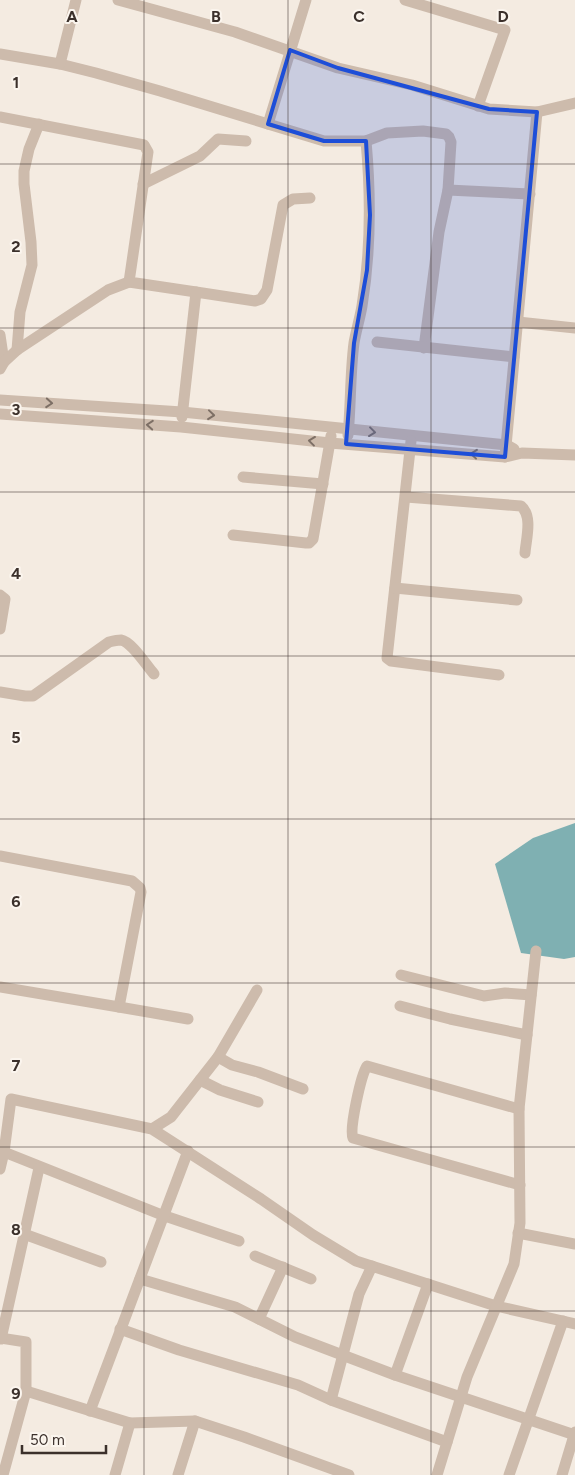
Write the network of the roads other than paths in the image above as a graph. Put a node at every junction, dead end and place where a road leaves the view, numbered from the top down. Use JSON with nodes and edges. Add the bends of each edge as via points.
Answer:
{"nodes":[{"id":1,"x":76,"y":0,"type":"edge"},
{"id":2,"x":118,"y":0,"type":"edge"},
{"id":3,"x":306,"y":0,"type":"edge"},
{"id":4,"x":405,"y":0,"type":"edge"},
{"id":5,"x":155,"y":5,"type":"edge"},
{"id":6,"x":290,"y":50,"type":"junction"},
{"id":7,"x":0,"y":54,"type":"edge"},
{"id":8,"x":60,"y":64,"type":"junction"},
{"id":9,"x":575,"y":103,"type":"edge"},
{"id":10,"x":478,"y":106,"type":"junction"},
{"id":11,"x":537,"y":112,"type":"junction"},
{"id":12,"x":0,"y":117,"type":"edge"},
{"id":13,"x":39,"y":124,"type":"junction"},
{"id":14,"x":268,"y":124,"type":"junction"},
{"id":15,"x":246,"y":141,"type":"dead end"},
{"id":16,"x":366,"y":141,"type":"junction"},
{"id":17,"x":143,"y":184,"type":"junction"},
{"id":18,"x":448,"y":190,"type":"junction"},
{"id":19,"x":530,"y":194,"type":"junction"},
{"id":20,"x":310,"y":198,"type":"dead end"},
{"id":21,"x":129,"y":282,"type":"junction"},
{"id":22,"x":196,"y":292,"type":"junction"},
{"id":23,"x":518,"y":322,"type":"junction"},
{"id":24,"x":575,"y":328,"type":"edge"},
{"id":25,"x":0,"y":335,"type":"edge"},
{"id":26,"x":377,"y":342,"type":"dead end"},
{"id":27,"x":424,"y":348,"type":"junction"},
{"id":28,"x":17,"y":350,"type":"junction"},
{"id":29,"x":514,"y":357,"type":"junction"},
{"id":30,"x":2,"y":365,"type":"edge"},
{"id":31,"x":0,"y":400,"type":"edge"},
{"id":32,"x":182,"y":412,"type":"junction"},
{"id":33,"x":0,"y":414,"type":"edge"},
{"id":34,"x":181,"y":427,"type":"junction"},
{"id":35,"x":331,"y":427,"type":"junction"},
{"id":36,"x":348,"y":429,"type":"junction"},
{"id":37,"x":412,"y":436,"type":"junction"},
{"id":38,"x":330,"y":443,"type":"junction"},
{"id":39,"x":346,"y":444,"type":"junction"},
{"id":40,"x":507,"y":445,"type":"junction"},
{"id":41,"x":410,"y":448,"type":"junction"},
{"id":42,"x":522,"y":453,"type":"junction"},
{"id":43,"x":575,"y":455,"type":"edge"},
{"id":44,"x":505,"y":457,"type":"junction"},
{"id":45,"x":244,"y":478,"type":"dead end"},
{"id":46,"x":323,"y":484,"type":"junction"},
{"id":47,"x":406,"y":497,"type":"junction"},
{"id":48,"x":234,"y":535,"type":"dead end"},
{"id":49,"x":525,"y":553,"type":"dead end"},
{"id":50,"x":395,"y":588,"type":"junction"},
{"id":51,"x":0,"y":595,"type":"edge"},
{"id":52,"x":517,"y":600,"type":"dead end"},
{"id":53,"x":0,"y":629,"type":"edge"},
{"id":54,"x":154,"y":674,"type":"dead end"},
{"id":55,"x":499,"y":675,"type":"dead end"},
{"id":56,"x":0,"y":692,"type":"edge"},
{"id":57,"x":0,"y":856,"type":"edge"},
{"id":58,"x":536,"y":951,"type":"dead end"},
{"id":59,"x":401,"y":975,"type":"dead end"},
{"id":60,"x":0,"y":987,"type":"edge"},
{"id":61,"x":257,"y":990,"type":"dead end"},
{"id":62,"x":531,"y":995,"type":"junction"},
{"id":63,"x":400,"y":1006,"type":"dead end"},
{"id":64,"x":119,"y":1008,"type":"junction"},
{"id":65,"x":188,"y":1019,"type":"dead end"},
{"id":66,"x":527,"y":1034,"type":"junction"},
{"id":67,"x":218,"y":1057,"type":"junction"},
{"id":68,"x":200,"y":1080,"type":"junction"},
{"id":69,"x":303,"y":1089,"type":"dead end"},
{"id":70,"x":258,"y":1102,"type":"dead end"},
{"id":71,"x":519,"y":1109,"type":"junction"},
{"id":72,"x":152,"y":1129,"type":"junction"},
{"id":73,"x":188,"y":1151,"type":"junction"},
{"id":74,"x":2,"y":1152,"type":"edge"},
{"id":75,"x":39,"y":1168,"type":"junction"},
{"id":76,"x":0,"y":1170,"type":"edge"},
{"id":77,"x":520,"y":1185,"type":"junction"},
{"id":78,"x":162,"y":1215,"type":"junction"},
{"id":79,"x":518,"y":1232,"type":"junction"},
{"id":80,"x":24,"y":1234,"type":"junction"},
{"id":81,"x":239,"y":1241,"type":"dead end"},
{"id":82,"x":575,"y":1244,"type":"edge"},
{"id":83,"x":255,"y":1256,"type":"dead end"},
{"id":84,"x":101,"y":1262,"type":"dead end"},
{"id":85,"x":372,"y":1266,"type":"junction"},
{"id":86,"x":283,"y":1267,"type":"junction"},
{"id":87,"x":140,"y":1279,"type":"junction"},
{"id":88,"x":311,"y":1279,"type":"dead end"},
{"id":89,"x":428,"y":1284,"type":"junction"},
{"id":90,"x":496,"y":1306,"type":"junction"},
{"id":91,"x":259,"y":1319,"type":"junction"},
{"id":92,"x":563,"y":1322,"type":"junction"},
{"id":93,"x":575,"y":1324,"type":"edge"},
{"id":94,"x":120,"y":1329,"type":"junction"},
{"id":95,"x":1,"y":1339,"type":"edge"},
{"id":96,"x":344,"y":1356,"type":"junction"},
{"id":97,"x":395,"y":1376,"type":"junction"},
{"id":98,"x":26,"y":1391,"type":"junction"},
{"id":99,"x":461,"y":1396,"type":"junction"},
{"id":100,"x":331,"y":1400,"type":"junction"},
{"id":101,"x":90,"y":1411,"type":"junction"},
{"id":102,"x":528,"y":1420,"type":"junction"},
{"id":103,"x":195,"y":1422,"type":"junction"},
{"id":104,"x":130,"y":1423,"type":"junction"},
{"id":105,"x":575,"y":1434,"type":"edge"},
{"id":106,"x":447,"y":1442,"type":"junction"},
{"id":107,"x":3,"y":1461,"type":"edge"},
{"id":108,"x":323,"y":1470,"type":"edge"},
{"id":109,"x":3,"y":1475,"type":"edge"},
{"id":110,"x":115,"y":1475,"type":"edge"},
{"id":111,"x":178,"y":1475,"type":"edge"},
{"id":112,"x":350,"y":1475,"type":"edge"},
{"id":113,"x":437,"y":1475,"type":"edge"},
{"id":114,"x":510,"y":1475,"type":"edge"},
{"id":115,"x":562,"y":1475,"type":"edge"}],
"edges":[{"from":1,"to":8,"type":"street"},
{"from":2,"to":5,"type":"street"},
{"from":3,"to":6,"type":"street"},
{"from":4,"to":10,"type":"street","via":[[505,30]]},
{"from":5,"to":6,"type":"street"},
{"from":6,"to":10,"type":"street","via":[[338,68],[412,85]]},
{"from":6,"to":14,"type":"street"},
{"from":7,"to":8,"type":"street"},
{"from":8,"to":14,"type":"street"},
{"from":9,"to":11,"type":"street"},
{"from":10,"to":11,"type":"street"},
{"from":11,"to":19,"type":"street"},
{"from":12,"to":13,"type":"street"},
{"from":13,"to":17,"type":"street","via":[[144,145],[148,152]]},
{"from":13,"to":28,"type":"street","via":[[24,171],[32,260],[20,312]]},
{"from":14,"to":16,"type":"street","via":[[324,141]]},
{"from":15,"to":17,"type":"street","via":[[218,139],[200,156]]},
{"from":16,"to":18,"type":"street","via":[[387,133],[423,130],[446,134],[451,142]]},
{"from":16,"to":36,"type":"street","via":[[369,176],[367,260],[354,343]]},
{"from":17,"to":21,"type":"street"},
{"from":18,"to":19,"type":"street"},
{"from":18,"to":27,"type":"street","via":[[439,232]]},
{"from":19,"to":23,"type":"street"},
{"from":20,"to":22,"type":"street","via":[[293,199],[283,205],[267,290],[261,299],[255,301]]},
{"from":21,"to":22,"type":"street"},
{"from":21,"to":28,"type":"street","via":[[108,290]]},
{"from":22,"to":32,"type":"street"},
{"from":23,"to":24,"type":"street"},
{"from":23,"to":29,"type":"street"},
{"from":25,"to":30,"type":"street"},
{"from":26,"to":27,"type":"street"},
{"from":27,"to":29,"type":"street"},
{"from":28,"to":30,"type":"street"},
{"from":29,"to":40,"type":"street"},
{"from":31,"to":32,"type":"street","one_way":true},
{"from":32,"to":34,"type":"street"},
{"from":32,"to":35,"type":"street","one_way":true},
{"from":34,"to":33,"type":"street","one_way":true},
{"from":38,"to":34,"type":"street","one_way":true},
{"from":35,"to":36,"type":"street"},
{"from":35,"to":38,"type":"street"},
{"from":36,"to":37,"type":"street","one_way":true},
{"from":36,"to":39,"type":"street"},
{"from":37,"to":40,"type":"street"},
{"from":37,"to":41,"type":"street"},
{"from":38,"to":39,"type":"street"},
{"from":38,"to":46,"type":"street"},
{"from":39,"to":41,"type":"street"},
{"from":40,"to":42,"type":"street"},
{"from":40,"to":44,"type":"street"},
{"from":44,"to":41,"type":"street","one_way":true},
{"from":41,"to":47,"type":"street"},
{"from":42,"to":43,"type":"street"},
{"from":42,"to":44,"type":"street"},
{"from":45,"to":46,"type":"street"},
{"from":46,"to":48,"type":"street","via":[[310,542]]},
{"from":47,"to":49,"type":"street","via":[[521,506],[528,516]]},
{"from":47,"to":50,"type":"street"},
{"from":50,"to":52,"type":"street"},
{"from":50,"to":55,"type":"street","via":[[389,660]]},
{"from":51,"to":53,"type":"street","via":[[5,599]]},
{"from":54,"to":56,"type":"street","via":[[128,643],[116,640],[34,696]]},
{"from":57,"to":64,"type":"street","via":[[132,881],[140,888]]},
{"from":58,"to":62,"type":"street"},
{"from":59,"to":62,"type":"street","via":[[484,996],[504,993]]},
{"from":60,"to":64,"type":"street"},
{"from":61,"to":67,"type":"street"},
{"from":62,"to":66,"type":"street"},
{"from":63,"to":66,"type":"street"},
{"from":64,"to":65,"type":"street"},
{"from":66,"to":71,"type":"street"},
{"from":67,"to":68,"type":"street"},
{"from":67,"to":69,"type":"street","via":[[232,1065]]},
{"from":68,"to":70,"type":"street"},
{"from":68,"to":72,"type":"street","via":[[171,1117]]},
{"from":71,"to":77,"type":"street"},
{"from":71,"to":77,"type":"street","via":[[367,1066],[351,1133],[354,1138]]},
{"from":72,"to":73,"type":"street"},
{"from":72,"to":74,"type":"street","via":[[12,1099]]},
{"from":73,"to":78,"type":"street"},
{"from":73,"to":85,"type":"street","via":[[313,1235],[356,1261]]},
{"from":74,"to":75,"type":"street"},
{"from":74,"to":76,"type":"street"},
{"from":75,"to":78,"type":"street"},
{"from":75,"to":80,"type":"street"},
{"from":77,"to":79,"type":"street"},
{"from":78,"to":81,"type":"street"},
{"from":78,"to":87,"type":"street"},
{"from":79,"to":82,"type":"street"},
{"from":79,"to":90,"type":"street","via":[[514,1264]]},
{"from":80,"to":84,"type":"street"},
{"from":80,"to":95,"type":"street"},
{"from":83,"to":86,"type":"street"},
{"from":85,"to":89,"type":"street"},
{"from":85,"to":96,"type":"street","via":[[358,1294]]},
{"from":86,"to":88,"type":"street"},
{"from":86,"to":91,"type":"street"},
{"from":87,"to":91,"type":"street","via":[[235,1308]]},
{"from":87,"to":94,"type":"street"},
{"from":89,"to":90,"type":"street"},
{"from":89,"to":97,"type":"street"},
{"from":90,"to":92,"type":"street"},
{"from":90,"to":99,"type":"street"},
{"from":91,"to":96,"type":"street"},
{"from":92,"to":93,"type":"street"},
{"from":92,"to":102,"type":"street"},
{"from":94,"to":100,"type":"street","via":[[298,1385]]},
{"from":94,"to":101,"type":"street"},
{"from":95,"to":98,"type":"street","via":[[26,1342]]},
{"from":96,"to":97,"type":"street"},
{"from":96,"to":100,"type":"street"},
{"from":97,"to":99,"type":"street"},
{"from":98,"to":101,"type":"street"},
{"from":98,"to":107,"type":"street"},
{"from":99,"to":102,"type":"street"},
{"from":99,"to":106,"type":"street"},
{"from":100,"to":106,"type":"street"},
{"from":101,"to":104,"type":"street"},
{"from":102,"to":105,"type":"street"},
{"from":102,"to":114,"type":"street"},
{"from":103,"to":104,"type":"street"},
{"from":103,"to":108,"type":"street","via":[[244,1437]]},
{"from":103,"to":111,"type":"street"},
{"from":104,"to":110,"type":"street"},
{"from":105,"to":115,"type":"street"},
{"from":106,"to":113,"type":"street"},
{"from":107,"to":109,"type":"street"},
{"from":108,"to":112,"type":"street"}]}
